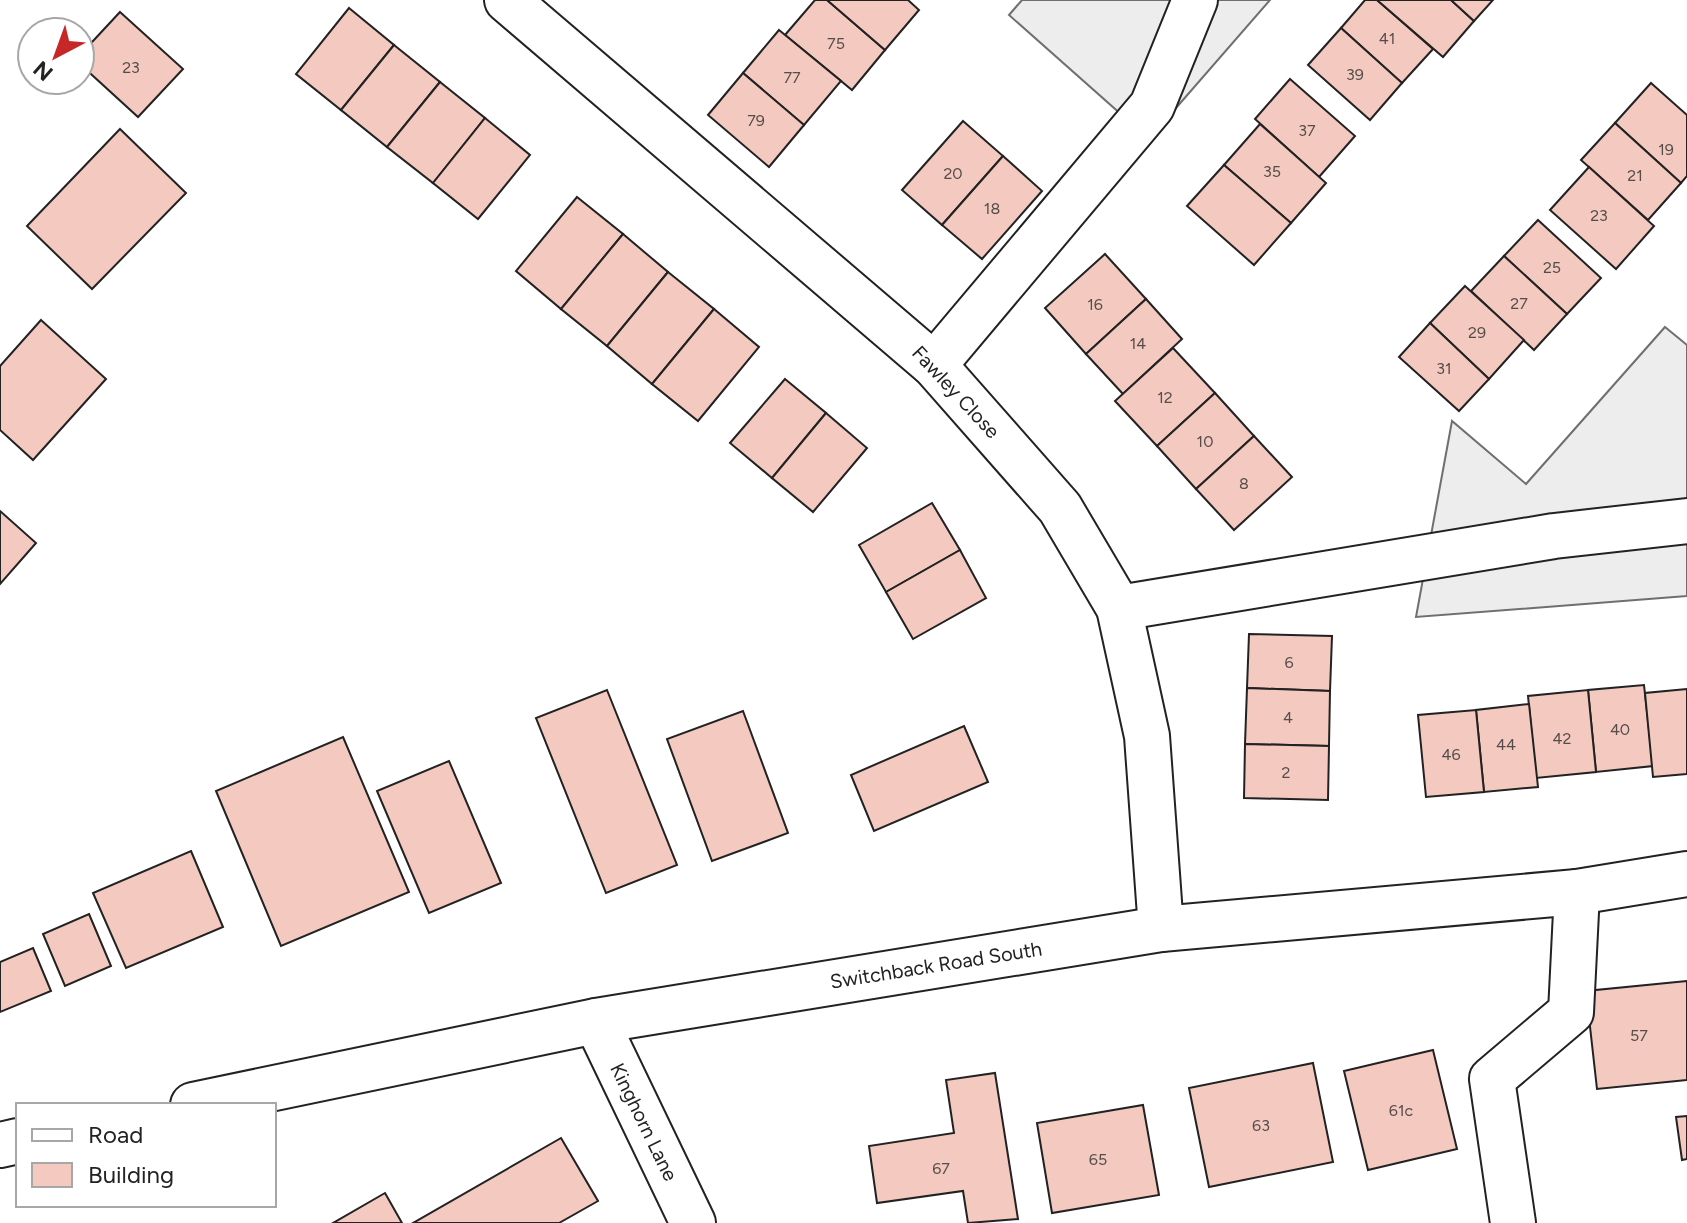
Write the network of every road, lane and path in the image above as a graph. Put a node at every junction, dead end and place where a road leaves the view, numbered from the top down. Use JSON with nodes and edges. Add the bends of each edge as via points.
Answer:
{"nodes":[{"id":1,"x":507,"y":0,"type":"edge"},
{"id":2,"x":1195,"y":0,"type":"edge"},
{"id":3,"x":934,"y":365,"type":"junction"},
{"id":4,"x":1687,"y":521,"type":"edge"},
{"id":5,"x":1119,"y":608,"type":"junction"},
{"id":6,"x":1687,"y":874,"type":"edge"},
{"id":7,"x":1577,"y":892,"type":"junction"},
{"id":8,"x":1161,"y":929,"type":"junction"},
{"id":9,"x":596,"y":1021,"type":"junction"},
{"id":10,"x":203,"y":1103,"type":"edge"},
{"id":11,"x":693,"y":1223,"type":"edge"},
{"id":12,"x":1513,"y":1223,"type":"edge"}],
"edges":[{"from":1,"to":3,"type":"street","name":"Fawley Close"},
{"from":2,"to":3,"type":"street","via":[[1152,106]]},
{"from":3,"to":5,"type":"street","name":"Fawley Close","via":[[1060,508]]},
{"from":4,"to":5,"type":"street","via":[[1554,536]]},
{"from":5,"to":8,"type":"street","name":"Fawley Close","via":[[1147,736]]},
{"from":6,"to":7,"type":"street","name":"Switchback Road South"},
{"from":7,"to":8,"type":"street","name":"Switchback Road South"},
{"from":7,"to":12,"type":"street","via":[[1571,1012],[1492,1079]]},
{"from":8,"to":9,"type":"street","name":"Switchback Road South"},
{"from":9,"to":10,"type":"street","name":"Switchback Road South"},
{"from":9,"to":11,"type":"street","name":"Kinghorn Lane"}]}
